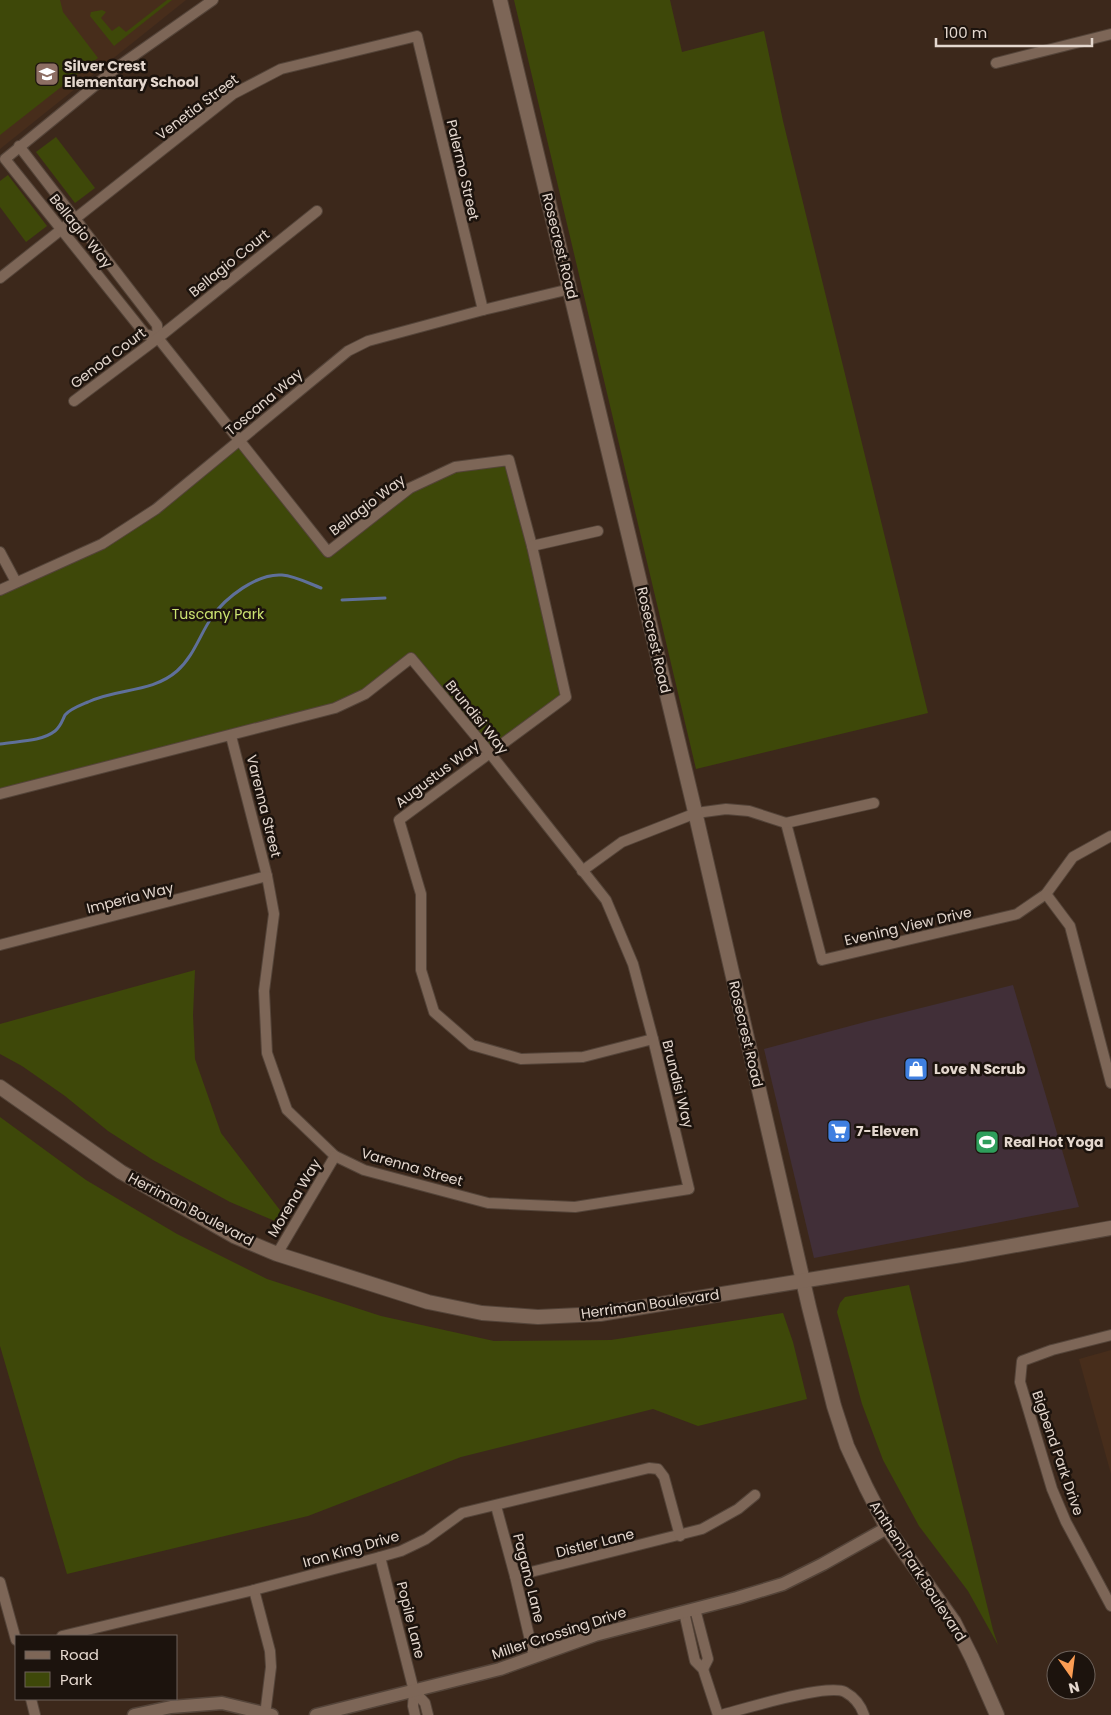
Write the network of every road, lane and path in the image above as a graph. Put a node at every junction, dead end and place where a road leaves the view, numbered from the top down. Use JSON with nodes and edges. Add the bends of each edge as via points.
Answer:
{"nodes":[{"id":1,"x":213,"y":0,"type":"edge"},
{"id":2,"x":500,"y":0,"type":"edge"},
{"id":3,"x":1111,"y":34,"type":"edge"},
{"id":4,"x":417,"y":36,"type":"joint"},
{"id":5,"x":996,"y":63,"type":"dead end"},
{"id":6,"x":19,"y":146,"type":"junction"},
{"id":7,"x":317,"y":211,"type":"dead end"},
{"id":8,"x":76,"y":218,"type":"junction"},
{"id":9,"x":62,"y":229,"type":"junction"},
{"id":10,"x":0,"y":278,"type":"edge"},
{"id":11,"x":570,"y":289,"type":"junction"},
{"id":12,"x":483,"y":310,"type":"junction"},
{"id":13,"x":158,"y":338,"type":"junction"},
{"id":14,"x":74,"y":401,"type":"dead end"},
{"id":15,"x":240,"y":440,"type":"junction"},
{"id":16,"x":598,"y":531,"type":"dead end"},
{"id":17,"x":532,"y":546,"type":"junction"},
{"id":18,"x":0,"y":552,"type":"edge"},
{"id":19,"x":16,"y":582,"type":"junction"},
{"id":20,"x":0,"y":590,"type":"edge"},
{"id":21,"x":566,"y":697,"type":"joint"},
{"id":22,"x":231,"y":736,"type":"junction"},
{"id":23,"x":489,"y":752,"type":"junction"},
{"id":24,"x":0,"y":794,"type":"edge"},
{"id":25,"x":874,"y":802,"type":"dead end"},
{"id":26,"x":696,"y":814,"type":"junction"},
{"id":27,"x":786,"y":823,"type":"junction"},
{"id":28,"x":1111,"y":836,"type":"edge"},
{"id":29,"x":582,"y":871,"type":"junction"},
{"id":30,"x":267,"y":876,"type":"junction"},
{"id":31,"x":1046,"y":894,"type":"junction"},
{"id":32,"x":0,"y":945,"type":"edge"},
{"id":33,"x":653,"y":1039,"type":"junction"},
{"id":34,"x":1111,"y":1083,"type":"edge"},
{"id":35,"x":0,"y":1087,"type":"edge"},
{"id":36,"x":335,"y":1156,"type":"junction"},
{"id":37,"x":690,"y":1189,"type":"joint"},
{"id":38,"x":1111,"y":1228,"type":"edge"},
{"id":39,"x":277,"y":1254,"type":"junction"},
{"id":40,"x":803,"y":1281,"type":"junction"},
{"id":41,"x":1111,"y":1335,"type":"edge"},
{"id":42,"x":755,"y":1495,"type":"dead end"},
{"id":43,"x":496,"y":1506,"type":"junction"},
{"id":44,"x":887,"y":1528,"type":"junction"},
{"id":45,"x":680,"y":1536,"type":"junction"},
{"id":46,"x":380,"y":1557,"type":"junction"},
{"id":47,"x":515,"y":1576,"type":"junction"},
{"id":48,"x":0,"y":1582,"type":"edge"},
{"id":49,"x":254,"y":1590,"type":"junction"},
{"id":50,"x":1111,"y":1606,"type":"edge"},
{"id":51,"x":689,"y":1610,"type":"junction"},
{"id":52,"x":66,"y":1635,"type":"edge"},
{"id":53,"x":15,"y":1636,"type":"edge"},
{"id":54,"x":534,"y":1657,"type":"junction"},
{"id":55,"x":414,"y":1691,"type":"junction"},
{"id":56,"x":31,"y":1700,"type":"edge"},
{"id":57,"x":35,"y":1715,"type":"edge"},
{"id":58,"x":134,"y":1715,"type":"edge"},
{"id":59,"x":268,"y":1715,"type":"edge"},
{"id":60,"x":316,"y":1715,"type":"edge"},
{"id":61,"x":415,"y":1715,"type":"edge"},
{"id":62,"x":428,"y":1715,"type":"edge"},
{"id":63,"x":720,"y":1715,"type":"edge"},
{"id":64,"x":864,"y":1715,"type":"edge"},
{"id":65,"x":997,"y":1715,"type":"edge"}],
"edges":[{"from":1,"to":6,"type":"street","via":[[119,66]]},
{"from":2,"to":11,"type":"main road","name":"Rosecrest Road"},
{"from":3,"to":5,"type":"street"},
{"from":4,"to":8,"type":"street","name":"Venetia Street","via":[[281,68],[233,94]]},
{"from":4,"to":12,"type":"street","name":"Palermo Street"},
{"from":6,"to":8,"type":"street","name":"Bellagio Way"},
{"from":6,"to":9,"type":"street","name":"Bellagio Way","via":[[5,158]]},
{"from":7,"to":13,"type":"street","name":"Bellagio Court"},
{"from":8,"to":9,"type":"street","name":"Venetia Street"},
{"from":8,"to":13,"type":"street","name":"Bellagio Way","via":[[157,325]]},
{"from":9,"to":10,"type":"street","name":"Venetia Street"},
{"from":9,"to":13,"type":"street","name":"Bellagio Way","via":[[145,334]]},
{"from":11,"to":12,"type":"street","name":"Toscana Way"},
{"from":11,"to":26,"type":"main road","name":"Rosecrest Road"},
{"from":12,"to":15,"type":"street","name":"Toscana Way","via":[[368,342],[348,351]]},
{"from":13,"to":14,"type":"street","name":"Genoa Court"},
{"from":13,"to":15,"type":"street","name":"Bellagio Way"},
{"from":15,"to":17,"type":"street","name":"Bellagio Way","via":[[328,552],[410,488],[454,467],[509,460]]},
{"from":15,"to":19,"type":"street","name":"Toscana Way","via":[[156,510],[102,544]]},
{"from":16,"to":17,"type":"street"},
{"from":17,"to":21,"type":"street","name":"Bellagio Way"},
{"from":18,"to":19,"type":"street"},
{"from":19,"to":20,"type":"street","name":"Toscana Way"},
{"from":21,"to":23,"type":"street","name":"Augustus Way"},
{"from":22,"to":23,"type":"street","name":"Brundisi Way","via":[[335,708],[365,694],[411,658]]},
{"from":22,"to":24,"type":"street","name":"Brundisi Way"},
{"from":22,"to":30,"type":"street","name":"Varenna Street"},
{"from":23,"to":29,"type":"street","name":"Brundisi Way"},
{"from":23,"to":33,"type":"street","name":"Augustus Way","via":[[399,820],[421,894],[421,970],[434,1012],[472,1045],[521,1059],[584,1057]]},
{"from":25,"to":27,"type":"street"},
{"from":26,"to":27,"type":"street","via":[[726,809],[749,811]]},
{"from":26,"to":29,"type":"street","via":[[622,842]]},
{"from":26,"to":40,"type":"main road","name":"Rosecrest Road"},
{"from":27,"to":31,"type":"street","name":"Evening View Drive","via":[[822,960],[1017,914]]},
{"from":28,"to":31,"type":"street","name":"Evening View Drive","via":[[1073,857]]},
{"from":29,"to":33,"type":"street","name":"Brundisi Way","via":[[606,900],[632,964]]},
{"from":30,"to":32,"type":"street","name":"Imperia Way"},
{"from":30,"to":36,"type":"street","name":"Varenna Street","via":[[274,914],[264,991],[267,1053],[287,1110]]},
{"from":31,"to":34,"type":"street","via":[[1070,926]]},
{"from":33,"to":37,"type":"street","name":"Brundisi Way"},
{"from":35,"to":39,"type":"main road","name":"Herriman Boulevard","via":[[121,1172],[234,1236]]},
{"from":36,"to":37,"type":"street","name":"Varenna Street","via":[[364,1170],[488,1203],[575,1207]]},
{"from":36,"to":39,"type":"street","name":"Morena Way"},
{"from":38,"to":40,"type":"main road","name":"Herriman Boulevard"},
{"from":39,"to":40,"type":"main road","name":"Herriman Boulevard","via":[[428,1302],[482,1313],[538,1316],[600,1314]]},
{"from":40,"to":44,"type":"main road","name":"Anthem Park Boulevard","via":[[825,1374],[847,1446]]},
{"from":41,"to":50,"type":"street","name":"Bigbend Park Drive","via":[[1022,1361],[1020,1382],[1052,1489]]},
{"from":42,"to":45,"type":"street","name":"Distler Lane","via":[[702,1529]]},
{"from":43,"to":45,"type":"street","name":"Iron King Drive","via":[[649,1468],[658,1469],[664,1477]]},
{"from":43,"to":46,"type":"street","name":"Iron King Drive","via":[[462,1514],[426,1539]]},
{"from":43,"to":47,"type":"street","name":"Pagano Lane"},
{"from":44,"to":51,"type":"street","name":"Miller Crossing Drive","via":[[783,1584]]},
{"from":44,"to":65,"type":"main road","name":"Anthem Park Boulevard","via":[[954,1622]]},
{"from":45,"to":47,"type":"street","name":"Distler Lane"},
{"from":46,"to":49,"type":"street","name":"Iron King Drive"},
{"from":46,"to":55,"type":"street","name":"Popile Lane"},
{"from":47,"to":54,"type":"street","name":"Pagano Lane"},
{"from":48,"to":53,"type":"street"},
{"from":49,"to":52,"type":"street","name":"Iron King Drive"},
{"from":49,"to":59,"type":"street","via":[[270,1651]]},
{"from":51,"to":54,"type":"street","name":"Miller Crossing Drive","via":[[602,1632]]},
{"from":51,"to":63,"type":"street","via":[[708,1659],[703,1669]]},
{"from":54,"to":55,"type":"street","name":"Miller Crossing Drive"},
{"from":55,"to":60,"type":"street","name":"Miller Crossing Drive"},
{"from":55,"to":61,"type":"street"},
{"from":55,"to":62,"type":"street","via":[[425,1703]]},
{"from":56,"to":57,"type":"street"},
{"from":58,"to":59,"type":"street","via":[[171,1707],[222,1703]]},
{"from":63,"to":64,"type":"street","via":[[824,1689],[846,1693]]}]}
